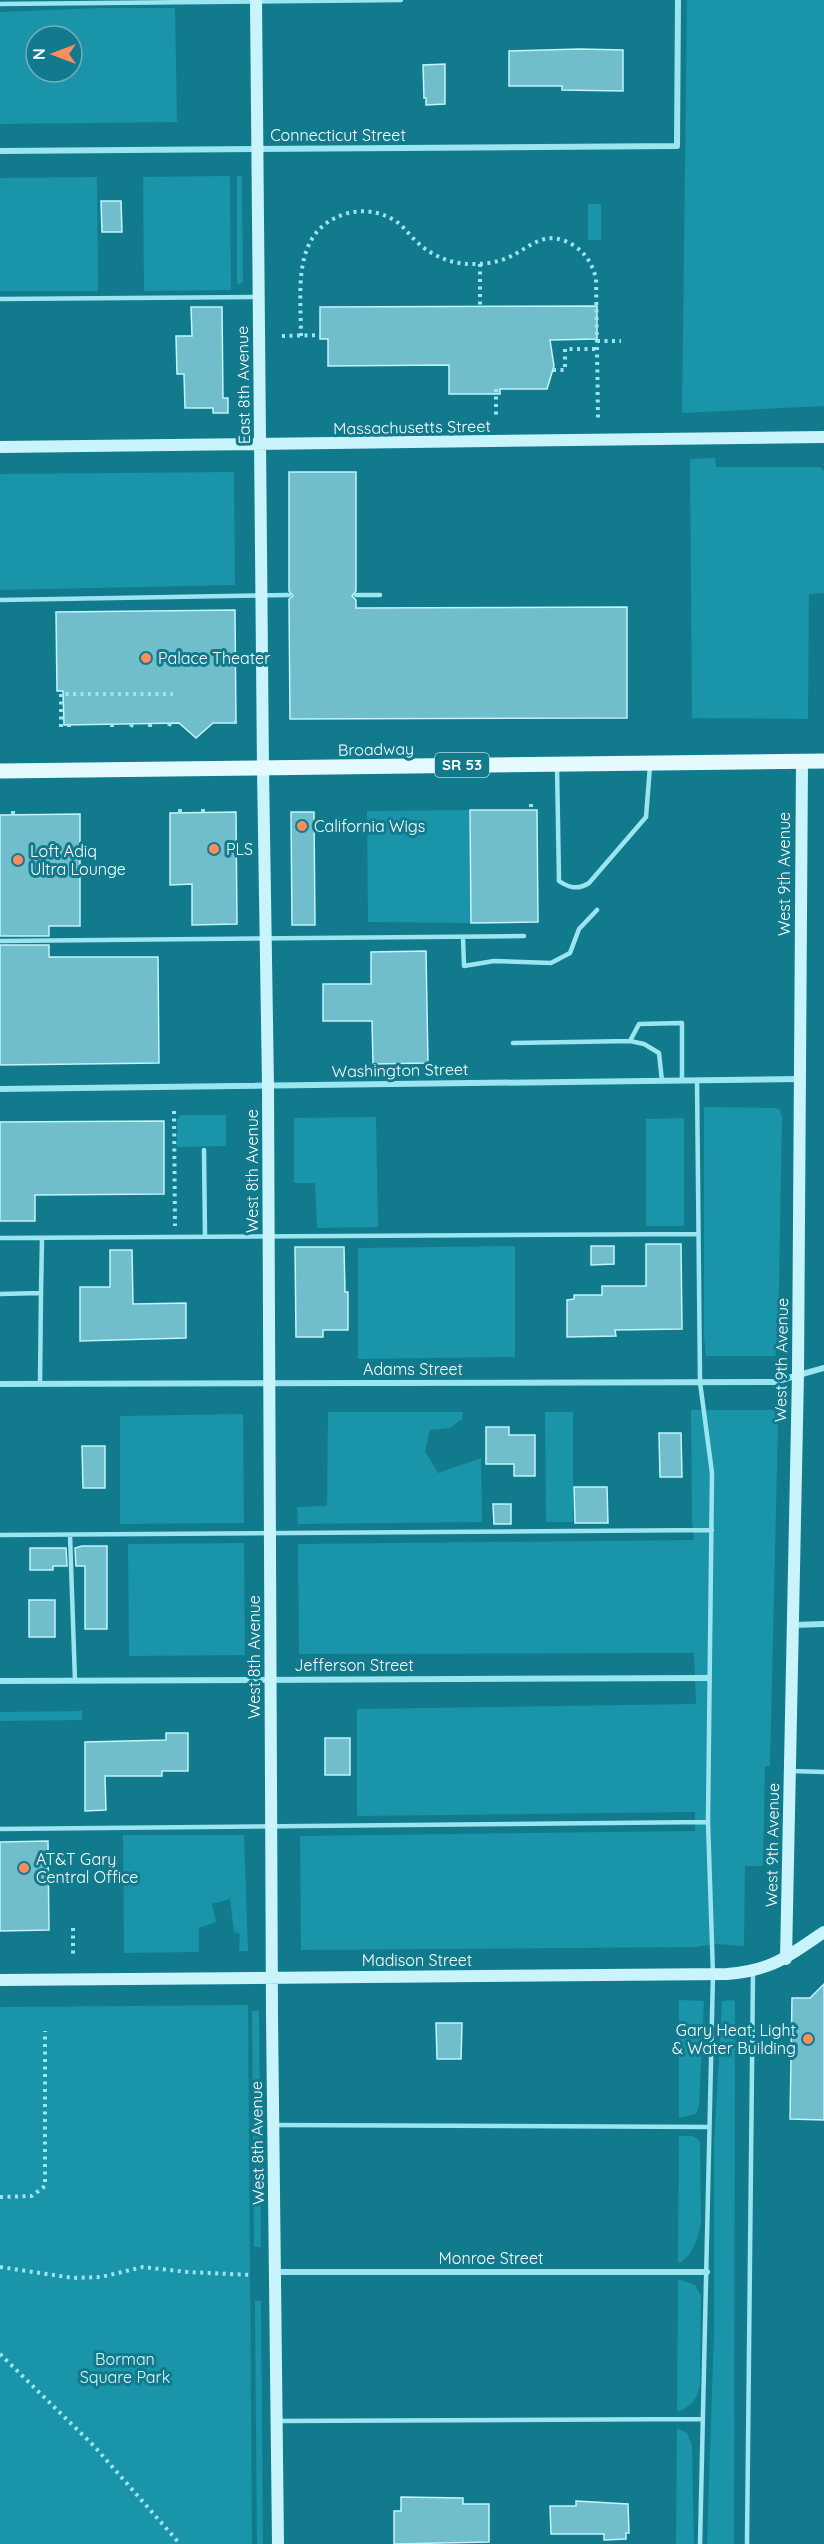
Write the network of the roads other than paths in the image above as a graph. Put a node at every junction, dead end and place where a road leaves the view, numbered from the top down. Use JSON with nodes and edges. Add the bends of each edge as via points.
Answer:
{"nodes":[{"id":1,"x":400,"y":0,"type":"edge"},
{"id":2,"x":678,"y":0,"type":"edge"},
{"id":3,"x":256,"y":1,"type":"edge"},
{"id":4,"x":0,"y":4,"type":"edge"},
{"id":5,"x":257,"y":148,"type":"junction"},
{"id":6,"x":0,"y":151,"type":"edge"},
{"id":7,"x":259,"y":297,"type":"junction"},
{"id":8,"x":0,"y":299,"type":"edge"},
{"id":9,"x":824,"y":437,"type":"edge"},
{"id":10,"x":261,"y":446,"type":"junction"},
{"id":11,"x":0,"y":447,"type":"edge"},
{"id":12,"x":289,"y":595,"type":"dead end"},
{"id":13,"x":356,"y":595,"type":"dead end"},
{"id":14,"x":380,"y":595,"type":"dead end"},
{"id":15,"x":262,"y":596,"type":"junction"},
{"id":16,"x":0,"y":600,"type":"edge"},
{"id":17,"x":802,"y":761,"type":"junction"},
{"id":18,"x":824,"y":761,"type":"edge"},
{"id":19,"x":650,"y":762,"type":"junction"},
{"id":20,"x":557,"y":764,"type":"junction"},
{"id":21,"x":263,"y":769,"type":"junction"},
{"id":22,"x":0,"y":771,"type":"edge"},
{"id":23,"x":597,"y":910,"type":"dead end"},
{"id":24,"x":524,"y":936,"type":"dead end"},
{"id":25,"x":463,"y":937,"type":"junction"},
{"id":26,"x":266,"y":939,"type":"junction"},
{"id":27,"x":0,"y":941,"type":"edge"},
{"id":28,"x":630,"y":1041,"type":"junction"},
{"id":29,"x":513,"y":1042,"type":"dead end"},
{"id":30,"x":799,"y":1079,"type":"junction"},
{"id":31,"x":682,"y":1080,"type":"junction"},
{"id":32,"x":697,"y":1080,"type":"junction"},
{"id":33,"x":662,"y":1081,"type":"junction"},
{"id":34,"x":268,"y":1085,"type":"junction"},
{"id":35,"x":0,"y":1089,"type":"edge"},
{"id":36,"x":204,"y":1150,"type":"dead end"},
{"id":37,"x":698,"y":1234,"type":"junction"},
{"id":38,"x":205,"y":1236,"type":"junction"},
{"id":39,"x":269,"y":1236,"type":"junction"},
{"id":40,"x":0,"y":1238,"type":"edge"},
{"id":41,"x":42,"y":1238,"type":"junction"},
{"id":42,"x":41,"y":1293,"type":"junction"},
{"id":43,"x":0,"y":1294,"type":"edge"},
{"id":44,"x":824,"y":1368,"type":"edge"},
{"id":45,"x":798,"y":1374,"type":"junction"},
{"id":46,"x":700,"y":1382,"type":"junction"},
{"id":47,"x":270,"y":1383,"type":"junction"},
{"id":48,"x":0,"y":1384,"type":"edge"},
{"id":49,"x":40,"y":1384,"type":"junction"},
{"id":50,"x":711,"y":1530,"type":"junction"},
{"id":51,"x":270,"y":1533,"type":"junction"},
{"id":52,"x":70,"y":1534,"type":"junction"},
{"id":53,"x":0,"y":1535,"type":"edge"},
{"id":54,"x":824,"y":1624,"type":"edge"},
{"id":55,"x":793,"y":1625,"type":"junction"},
{"id":56,"x":708,"y":1678,"type":"junction"},
{"id":57,"x":270,"y":1679,"type":"junction"},
{"id":58,"x":75,"y":1680,"type":"junction"},
{"id":59,"x":0,"y":1681,"type":"edge"},
{"id":60,"x":790,"y":1771,"type":"junction"},
{"id":61,"x":824,"y":1772,"type":"edge"},
{"id":62,"x":708,"y":1822,"type":"junction"},
{"id":63,"x":271,"y":1827,"type":"junction"},
{"id":64,"x":0,"y":1829,"type":"edge"},
{"id":65,"x":824,"y":1932,"type":"edge"},
{"id":66,"x":786,"y":1959,"type":"junction"},
{"id":67,"x":753,"y":1972,"type":"junction"},
{"id":68,"x":713,"y":1974,"type":"junction"},
{"id":69,"x":272,"y":1978,"type":"junction"},
{"id":70,"x":0,"y":1980,"type":"edge"},
{"id":71,"x":273,"y":2125,"type":"junction"},
{"id":72,"x":709,"y":2127,"type":"junction"},
{"id":73,"x":275,"y":2272,"type":"junction"},
{"id":74,"x":707,"y":2272,"type":"junction"},
{"id":75,"x":703,"y":2419,"type":"junction"},
{"id":76,"x":277,"y":2421,"type":"junction"},
{"id":77,"x":747,"y":2543,"type":"edge"},
{"id":78,"x":278,"y":2544,"type":"edge"},
{"id":79,"x":700,"y":2544,"type":"edge"}],
"edges":[{"from":1,"to":3,"type":"lane"},
{"from":2,"to":5,"type":"street","name":"Connecticut Street","via":[[677,146]]},
{"from":3,"to":4,"type":"lane"},
{"from":3,"to":5,"type":"street","name":"East 8th Avenue"},
{"from":5,"to":6,"type":"street","name":"Connecticut Street"},
{"from":5,"to":7,"type":"street","name":"East 8th Avenue"},
{"from":7,"to":8,"type":"lane"},
{"from":7,"to":10,"type":"street","name":"East 8th Avenue"},
{"from":9,"to":10,"type":"street","name":"Massachusetts Street"},
{"from":10,"to":11,"type":"street","name":"Massachusetts Street"},
{"from":10,"to":15,"type":"street","name":"East 8th Avenue"},
{"from":12,"to":15,"type":"lane"},
{"from":13,"to":14,"type":"lane"},
{"from":15,"to":16,"type":"lane"},
{"from":15,"to":21,"type":"street","name":"East 8th Avenue"},
{"from":17,"to":18,"type":"main road","name":"Broadway","number":"SR 53"},
{"from":17,"to":19,"type":"main road","name":"Broadway","number":"SR 53"},
{"from":17,"to":30,"type":"street","name":"West 9th Avenue"},
{"from":19,"to":20,"type":"main road","name":"Broadway","number":"SR 53"},
{"from":19,"to":20,"type":"lane","via":[[646,817],[589,883],[577,888],[559,881]]},
{"from":20,"to":21,"type":"main road","name":"Broadway","number":"SR 53"},
{"from":21,"to":22,"type":"main road","name":"Broadway","number":"SR 53"},
{"from":21,"to":26,"type":"street","name":"West 8th Avenue"},
{"from":23,"to":25,"type":"lane","via":[[579,929],[570,952],[551,963],[494,961],[464,966]]},
{"from":24,"to":25,"type":"lane"},
{"from":25,"to":26,"type":"lane"},
{"from":26,"to":27,"type":"lane"},
{"from":26,"to":34,"type":"street","name":"West 8th Avenue"},
{"from":28,"to":29,"type":"lane"},
{"from":28,"to":31,"type":"lane","via":[[639,1024],[682,1023]]},
{"from":28,"to":33,"type":"lane","via":[[659,1053]]},
{"from":30,"to":32,"type":"street","name":"Washington Street"},
{"from":30,"to":45,"type":"street","name":"West 9th Avenue"},
{"from":31,"to":32,"type":"street","name":"Washington Street"},
{"from":31,"to":33,"type":"street","name":"Washington Street"},
{"from":32,"to":37,"type":"lane"},
{"from":33,"to":34,"type":"street","name":"Washington Street"},
{"from":34,"to":35,"type":"street","name":"Washington Street"},
{"from":34,"to":39,"type":"street","name":"West 8th Avenue"},
{"from":36,"to":38,"type":"lane"},
{"from":37,"to":39,"type":"lane"},
{"from":37,"to":46,"type":"lane"},
{"from":38,"to":39,"type":"lane"},
{"from":38,"to":41,"type":"lane"},
{"from":39,"to":47,"type":"street","name":"West 8th Avenue"},
{"from":40,"to":41,"type":"lane"},
{"from":41,"to":42,"type":"lane"},
{"from":42,"to":43,"type":"lane"},
{"from":42,"to":49,"type":"lane"},
{"from":44,"to":45,"type":"street","name":"Adams Street"},
{"from":45,"to":46,"type":"street","name":"Adams Street","via":[[774,1382]]},
{"from":45,"to":55,"type":"street","name":"West 9th Avenue"},
{"from":46,"to":47,"type":"street","name":"Adams Street"},
{"from":46,"to":50,"type":"lane","via":[[711,1473]]},
{"from":47,"to":49,"type":"street","name":"Adams Street"},
{"from":47,"to":51,"type":"street","name":"West 8th Avenue"},
{"from":48,"to":49,"type":"street","name":"Adams Street"},
{"from":50,"to":51,"type":"lane"},
{"from":50,"to":56,"type":"lane"},
{"from":51,"to":52,"type":"lane"},
{"from":51,"to":57,"type":"street","name":"West 8th Avenue"},
{"from":52,"to":53,"type":"lane"},
{"from":52,"to":58,"type":"lane"},
{"from":54,"to":55,"type":"street"},
{"from":55,"to":60,"type":"street","name":"West 9th Avenue"},
{"from":56,"to":57,"type":"street","name":"Jefferson Street"},
{"from":56,"to":62,"type":"lane"},
{"from":57,"to":58,"type":"street","name":"Jefferson Street"},
{"from":57,"to":63,"type":"street","name":"West 8th Avenue"},
{"from":58,"to":59,"type":"street","name":"Jefferson Street"},
{"from":60,"to":61,"type":"lane"},
{"from":60,"to":66,"type":"street","name":"West 9th Avenue"},
{"from":62,"to":63,"type":"lane"},
{"from":62,"to":68,"type":"lane"},
{"from":63,"to":64,"type":"lane"},
{"from":63,"to":69,"type":"street","name":"West 8th Avenue"},
{"from":65,"to":66,"type":"street","name":"Madison Street"},
{"from":66,"to":67,"type":"street","name":"Madison Street"},
{"from":67,"to":68,"type":"street","name":"Madison Street"},
{"from":67,"to":77,"type":"lane"},
{"from":68,"to":69,"type":"street","name":"Madison Street"},
{"from":68,"to":72,"type":"lane"},
{"from":69,"to":70,"type":"street","name":"Madison Street"},
{"from":69,"to":71,"type":"street","name":"West 8th Avenue"},
{"from":71,"to":72,"type":"lane"},
{"from":71,"to":73,"type":"street","name":"West 8th Avenue"},
{"from":72,"to":74,"type":"lane"},
{"from":73,"to":74,"type":"street","name":"Monroe Street"},
{"from":73,"to":76,"type":"street","name":"West 8th Avenue"},
{"from":74,"to":75,"type":"lane"},
{"from":75,"to":76,"type":"lane"},
{"from":75,"to":79,"type":"lane"},
{"from":76,"to":78,"type":"street","name":"West 8th Avenue"}]}
